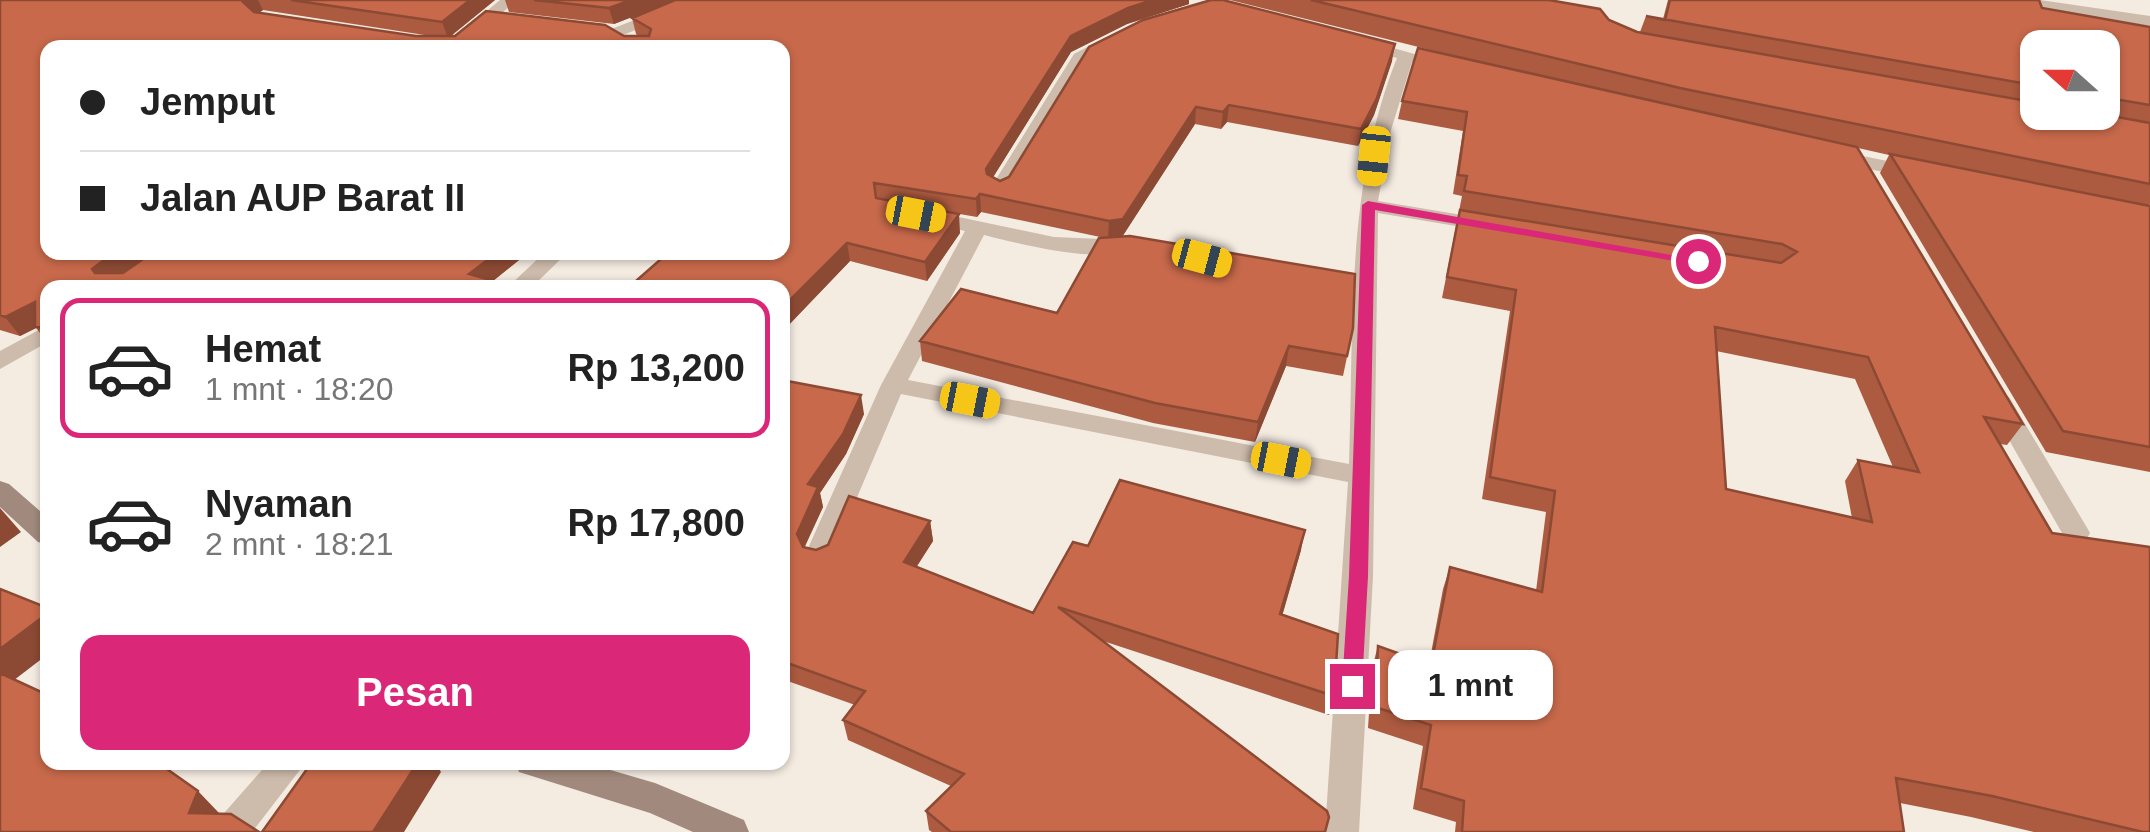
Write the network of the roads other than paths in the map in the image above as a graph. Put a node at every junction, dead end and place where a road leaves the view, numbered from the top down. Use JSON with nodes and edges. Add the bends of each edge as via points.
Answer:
{"nodes":[{"id":1,"x":508,"y":0,"type":"edge"},
{"id":2,"x":700,"y":0,"type":"edge"},
{"id":3,"x":2009,"y":0,"type":"edge"},
{"id":4,"x":2101,"y":0,"type":"edge"},
{"id":5,"x":2150,"y":7,"type":"edge"},
{"id":6,"x":486,"y":18,"type":"junction"},
{"id":7,"x":504,"y":20,"type":"edge"},
{"id":8,"x":2150,"y":22,"type":"edge"},
{"id":9,"x":560,"y":26,"type":"edge"},
{"id":10,"x":1135,"y":30,"type":"edge"},
{"id":11,"x":616,"y":33,"type":"junction"},
{"id":12,"x":459,"y":40,"type":"edge"},
{"id":13,"x":623,"y":40,"type":"edge"},
{"id":14,"x":1349,"y":41,"type":"edge"},
{"id":15,"x":1406,"y":56,"type":"junction"},
{"id":16,"x":1462,"y":70,"type":"edge"},
{"id":17,"x":1820,"y":152,"type":"edge"},
{"id":18,"x":1858,"y":162,"type":"junction"},
{"id":19,"x":1936,"y":177,"type":"edge"},
{"id":20,"x":1000,"y":189,"type":"edge"},
{"id":21,"x":1878,"y":195,"type":"edge"},
{"id":22,"x":1368,"y":205,"type":"junction"},
{"id":23,"x":904,"y":212,"type":"edge"},
{"id":24,"x":978,"y":227,"type":"junction"},
{"id":25,"x":1522,"y":231,"type":"edge"},
{"id":26,"x":1144,"y":244,"type":"edge"},
{"id":27,"x":549,"y":260,"type":"edge"},
{"id":28,"x":527,"y":280,"type":"edge"},
{"id":29,"x":40,"y":337,"type":"edge"},
{"id":30,"x":0,"y":360,"type":"edge"},
{"id":31,"x":1987,"y":381,"type":"edge"},
{"id":32,"x":893,"y":385,"type":"junction"},
{"id":33,"x":1358,"y":475,"type":"junction"},
{"id":34,"x":0,"y":491,"type":"edge"},
{"id":35,"x":40,"y":528,"type":"edge"},
{"id":36,"x":2076,"y":533,"type":"edge"},
{"id":37,"x":819,"y":555,"type":"edge"},
{"id":38,"x":283,"y":770,"type":"edge"},
{"id":39,"x":558,"y":770,"type":"edge"},
{"id":40,"x":230,"y":832,"type":"edge"},
{"id":41,"x":732,"y":832,"type":"edge"},
{"id":42,"x":1342,"y":832,"type":"edge"}],
"edges":[{"from":1,"to":6,"type":"street"},
{"from":2,"to":11,"type":"street"},
{"from":3,"to":8,"type":"street"},
{"from":4,"to":5,"type":"street"},
{"from":6,"to":7,"type":"street"},
{"from":6,"to":12,"type":"street"},
{"from":9,"to":11,"type":"street"},
{"from":10,"to":20,"type":"street","via":[[1080,57]]},
{"from":11,"to":13,"type":"street"},
{"from":14,"to":15,"type":"street"},
{"from":15,"to":16,"type":"street"},
{"from":15,"to":22,"type":"street","via":[[1386,106]]},
{"from":17,"to":18,"type":"street"},
{"from":18,"to":19,"type":"street"},
{"from":18,"to":21,"type":"street"},
{"from":22,"to":25,"type":"street"},
{"from":22,"to":33,"type":"street","via":[[1358,280]]},
{"from":23,"to":24,"type":"street"},
{"from":24,"to":26,"type":"street","via":[[1106,249]]},
{"from":24,"to":32,"type":"street"},
{"from":27,"to":28,"type":"street"},
{"from":29,"to":30,"type":"street"},
{"from":31,"to":36,"type":"street"},
{"from":32,"to":33,"type":"street"},
{"from":32,"to":37,"type":"street"},
{"from":33,"to":42,"type":"street","via":[[1359,576]]},
{"from":34,"to":35,"type":"street"},
{"from":38,"to":40,"type":"street"},
{"from":39,"to":41,"type":"street","via":[[656,799]]}]}
